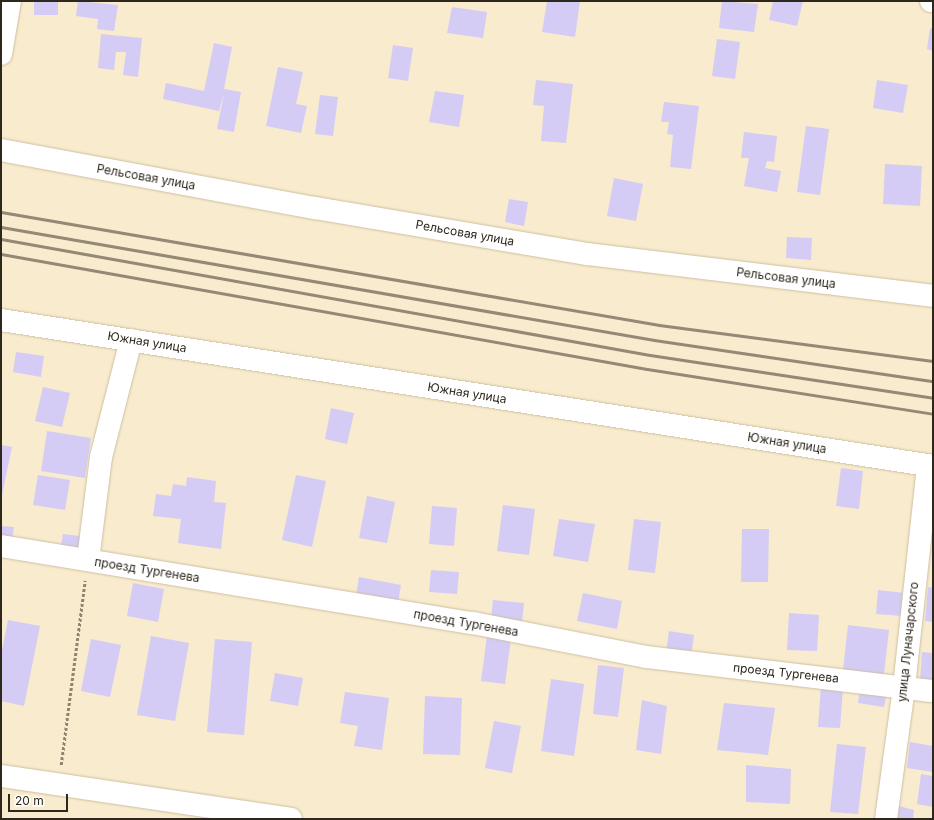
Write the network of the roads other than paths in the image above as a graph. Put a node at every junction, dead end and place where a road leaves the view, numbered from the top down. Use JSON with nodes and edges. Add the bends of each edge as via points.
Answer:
{"nodes":[{"id":1,"x":10,"y":1,"type":"edge"},
{"id":2,"x":1,"y":54,"type":"edge"},
{"id":3,"x":1,"y":150,"type":"edge"},
{"id":4,"x":933,"y":296,"type":"edge"},
{"id":5,"x":1,"y":320,"type":"edge"},
{"id":6,"x":131,"y":340,"type":"junction"},
{"id":7,"x":930,"y":466,"type":"edge"},
{"id":8,"x":1,"y":546,"type":"edge"},
{"id":9,"x":88,"y":560,"type":"junction"},
{"id":10,"x":904,"y":687,"type":"junction"},
{"id":11,"x":933,"y":691,"type":"edge"},
{"id":12,"x":1,"y":776,"type":"edge"},
{"id":13,"x":291,"y":819,"type":"edge"},
{"id":14,"x":886,"y":819,"type":"edge"}],
"edges":[{"from":1,"to":2,"type":"street"},
{"from":3,"to":4,"type":"street","name":"Рельсовая улица","via":[[315,208],[587,254]]},
{"from":5,"to":6,"type":"street","name":"Южная улица"},
{"from":6,"to":7,"type":"street","name":"Южная улица"},
{"from":6,"to":9,"type":"street","via":[[101,457]]},
{"from":7,"to":10,"type":"street","name":"улица Луначарского"},
{"from":8,"to":9,"type":"street","name":"проезд Тургенева"},
{"from":9,"to":10,"type":"street","name":"проезд Тургенева","via":[[472,623],[646,657]]},
{"from":10,"to":11,"type":"street","name":"проезд Тургенева"},
{"from":10,"to":14,"type":"street","name":"улица Луначарского"},
{"from":12,"to":13,"type":"street"}]}
